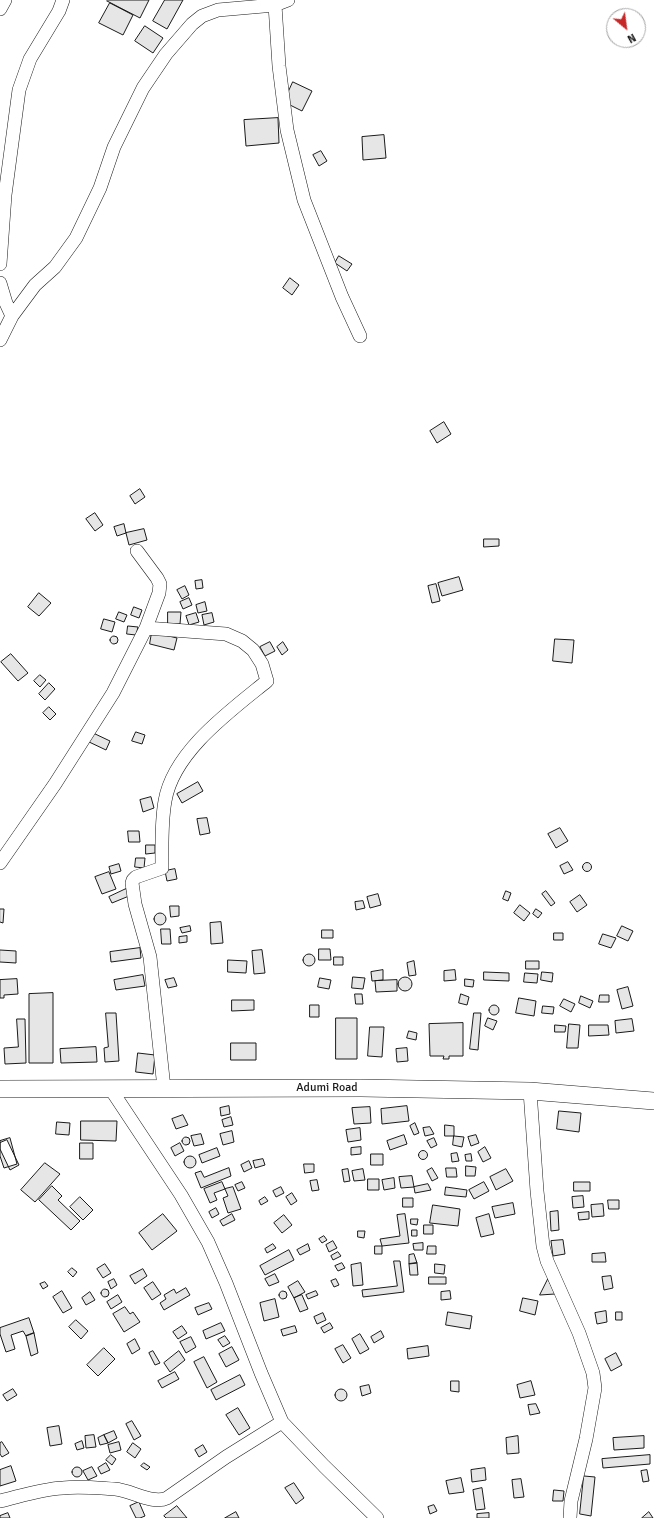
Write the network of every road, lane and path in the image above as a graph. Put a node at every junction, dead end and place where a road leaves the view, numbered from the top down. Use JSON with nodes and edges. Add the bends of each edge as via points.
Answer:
{"nodes":[{"id":1,"x":5,"y":0,"type":"edge"},
{"id":2,"x":63,"y":0,"type":"edge"},
{"id":3,"x":288,"y":0,"type":"edge"},
{"id":4,"x":274,"y":5,"type":"junction"},
{"id":5,"x":0,"y":9,"type":"edge"},
{"id":6,"x":3,"y":193,"type":"edge"},
{"id":7,"x":0,"y":264,"type":"edge"},
{"id":8,"x":0,"y":283,"type":"edge"},
{"id":9,"x":12,"y":316,"type":"junction"},
{"id":10,"x":360,"y":336,"type":"dead end"},
{"id":11,"x":0,"y":340,"type":"edge"},
{"id":12,"x":137,"y":551,"type":"dead end"},
{"id":13,"x":146,"y":628,"type":"junction"},
{"id":14,"x":0,"y":863,"type":"edge"},
{"id":15,"x":110,"y":1088,"type":"junction"},
{"id":16,"x":164,"y":1088,"type":"junction"},
{"id":17,"x":0,"y":1089,"type":"edge"},
{"id":18,"x":530,"y":1091,"type":"junction"},
{"id":19,"x":654,"y":1101,"type":"edge"},
{"id":20,"x":282,"y":1422,"type":"junction"},
{"id":21,"x":0,"y":1500,"type":"edge"},
{"id":22,"x":377,"y":1518,"type":"edge"},
{"id":23,"x":570,"y":1518,"type":"edge"}],
"edges":[{"from":1,"to":5,"type":"street"},
{"from":2,"to":6,"type":"street","via":[[30,58],[19,90]]},
{"from":3,"to":4,"type":"street"},
{"from":4,"to":9,"type":"street","via":[[218,10],[202,16],[166,54],[143,88],[114,147],[100,188],[76,238]]},
{"from":4,"to":10,"type":"street","via":[[287,130],[304,200]]},
{"from":6,"to":7,"type":"street"},
{"from":8,"to":9,"type":"street"},
{"from":9,"to":11,"type":"street"},
{"from":12,"to":13,"type":"street","via":[[160,584]]},
{"from":13,"to":14,"type":"street","via":[[113,693],[56,784]]},
{"from":13,"to":16,"type":"street","via":[[226,634],[242,641],[253,650],[262,664],[267,681],[202,736],[179,766],[165,801],[162,868],[136,877],[132,883],[135,904],[150,957]]},
{"from":15,"to":16,"type":"main road","name":"Adumi Road"},
{"from":15,"to":17,"type":"main road","name":"Adumi Road"},
{"from":15,"to":20,"type":"street","via":[[181,1195],[208,1242]]},
{"from":16,"to":18,"type":"main road","name":"Adumi Road"},
{"from":18,"to":19,"type":"main road","name":"Adumi Road"},
{"from":18,"to":23,"type":"street","via":[[543,1246],[547,1261],[585,1347],[595,1388],[571,1501]]},
{"from":20,"to":21,"type":"street","via":[[161,1500],[116,1489],[63,1488]]},
{"from":20,"to":22,"type":"street"}]}
